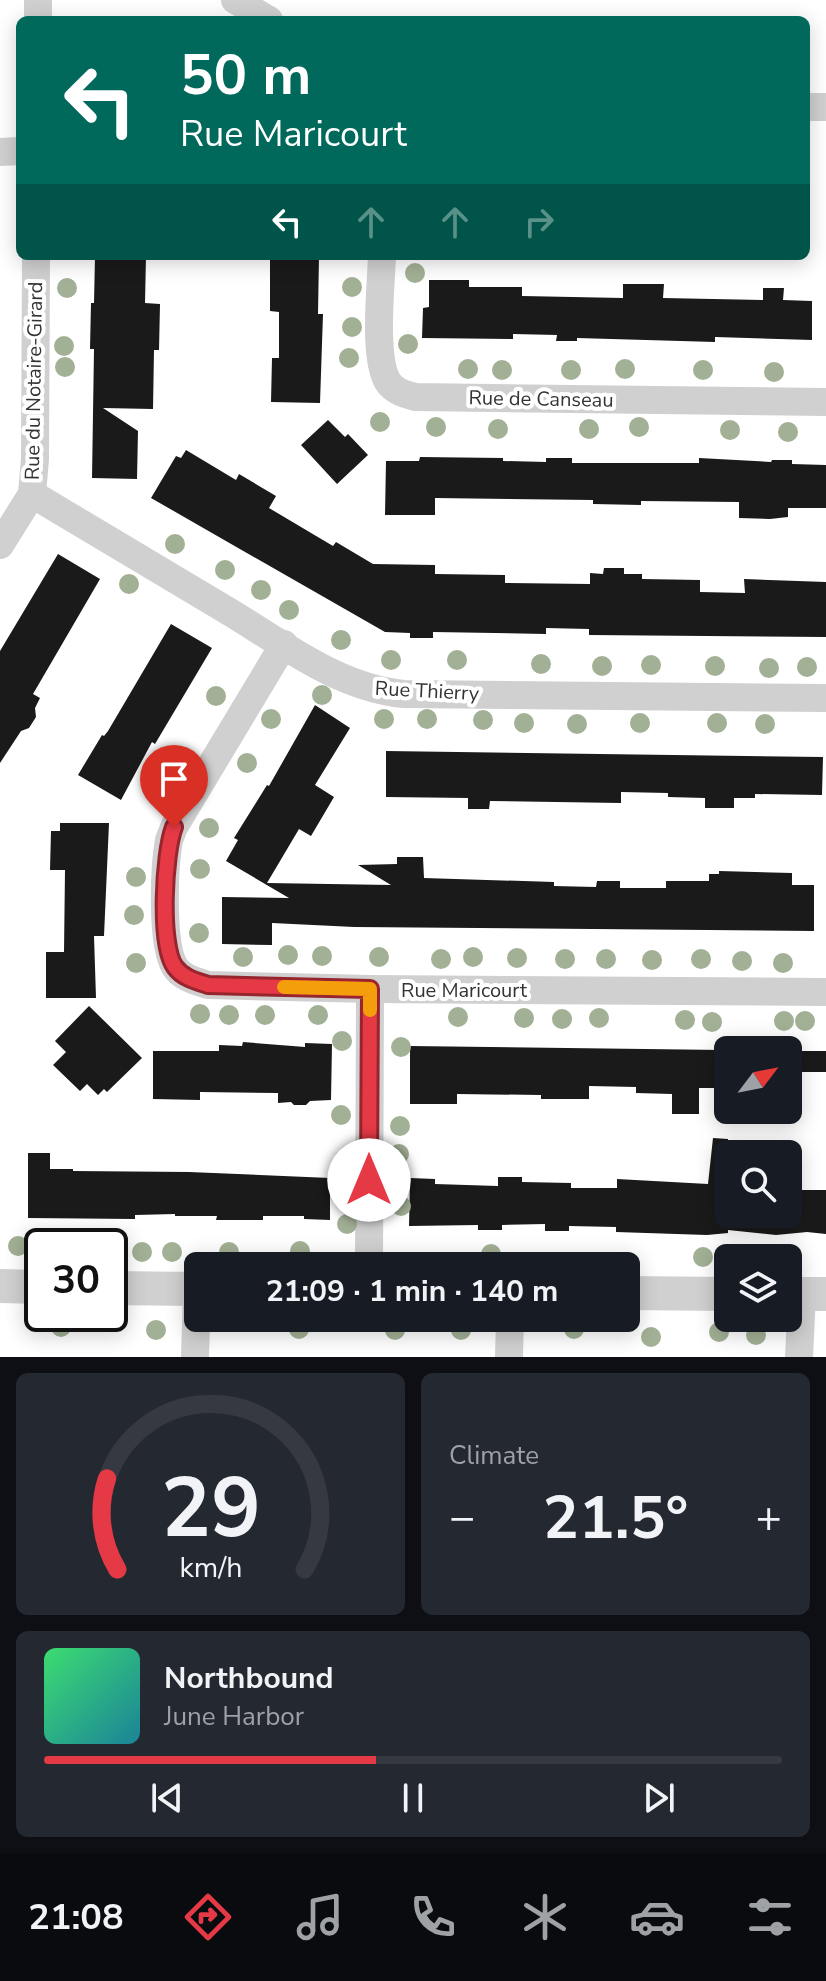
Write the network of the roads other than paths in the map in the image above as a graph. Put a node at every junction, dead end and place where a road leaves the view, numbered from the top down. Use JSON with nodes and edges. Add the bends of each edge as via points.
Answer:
{"nodes":[{"id":1,"x":235,"y":0,"type":"edge"},
{"id":2,"x":262,"y":16,"type":"edge"},
{"id":3,"x":36,"y":260,"type":"edge"},
{"id":4,"x":382,"y":260,"type":"edge"},
{"id":5,"x":826,"y":402,"type":"edge"},
{"id":6,"x":32,"y":494,"type":"junction"},
{"id":7,"x":0,"y":545,"type":"edge"},
{"id":8,"x":284,"y":644,"type":"junction"},
{"id":9,"x":826,"y":698,"type":"edge"},
{"id":10,"x":370,"y":989,"type":"junction"},
{"id":11,"x":826,"y":992,"type":"edge"},
{"id":12,"x":369,"y":1252,"type":"edge"},
{"id":13,"x":0,"y":1286,"type":"edge"},
{"id":14,"x":24,"y":1287,"type":"edge"},
{"id":15,"x":128,"y":1288,"type":"edge"},
{"id":16,"x":184,"y":1289,"type":"edge"},
{"id":17,"x":640,"y":1293,"type":"edge"},
{"id":18,"x":714,"y":1294,"type":"edge"},
{"id":19,"x":805,"y":1294,"type":"edge"},
{"id":20,"x":196,"y":1332,"type":"edge"},
{"id":21,"x":510,"y":1332,"type":"edge"},
{"id":22,"x":195,"y":1357,"type":"edge"},
{"id":23,"x":509,"y":1357,"type":"edge"},
{"id":24,"x":799,"y":1357,"type":"edge"}],
"edges":[{"from":1,"to":2,"type":"street"},
{"from":3,"to":6,"type":"street","name":"Rue du Notaire-Girard"},
{"from":4,"to":5,"type":"street","name":"Rue de Canseau","via":[[380,357],[389,385],[401,394]]},
{"from":6,"to":7,"type":"street","name":"Rue du Notaire-Girard"},
{"from":6,"to":8,"type":"street","name":"Rue Thierry"},
{"from":8,"to":9,"type":"street","name":"Rue Thierry","via":[[377,692]]},
{"from":8,"to":10,"type":"street","name":"Rue Maricourt","via":[[174,827],[166,855],[169,954],[176,969],[208,985]]},
{"from":10,"to":11,"type":"street","name":"Rue Maricourt"},
{"from":10,"to":12,"type":"street"},
{"from":13,"to":14,"type":"street"},
{"from":15,"to":16,"type":"street"},
{"from":17,"to":18,"type":"street"},
{"from":19,"to":24,"type":"street"},
{"from":20,"to":22,"type":"street"},
{"from":21,"to":23,"type":"street"}]}
